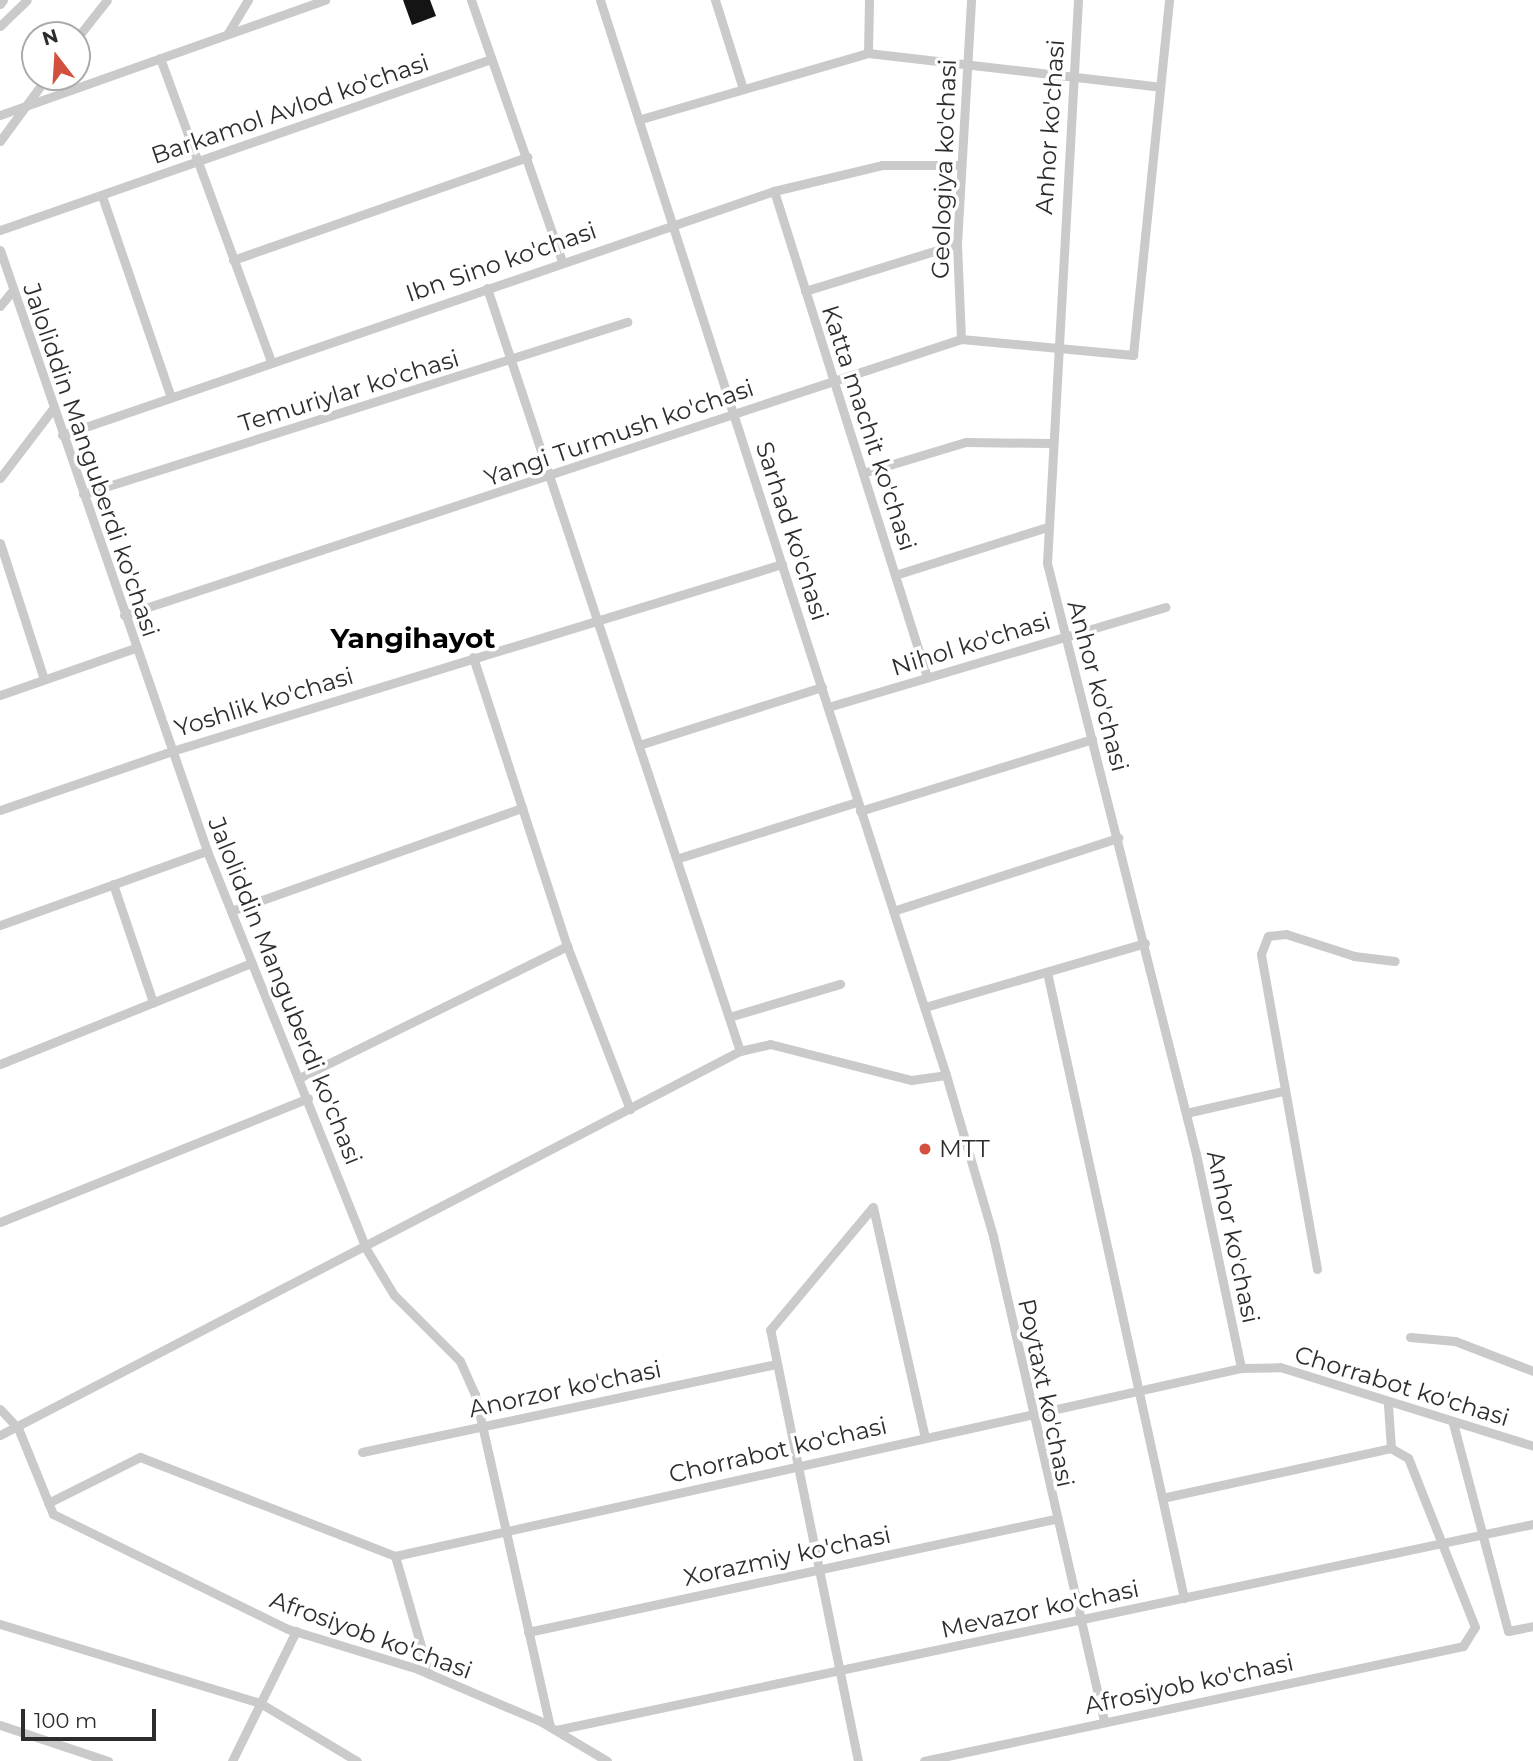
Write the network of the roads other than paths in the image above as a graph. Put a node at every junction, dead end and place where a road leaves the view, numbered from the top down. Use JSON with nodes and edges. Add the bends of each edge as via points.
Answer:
{"nodes":[{"id":1,"x":27,"y":0,"type":"edge"},
{"id":2,"x":107,"y":0,"type":"edge"},
{"id":3,"x":248,"y":0,"type":"edge"},
{"id":4,"x":325,"y":0,"type":"edge"},
{"id":5,"x":471,"y":0,"type":"edge"},
{"id":6,"x":600,"y":0,"type":"edge"},
{"id":7,"x":715,"y":0,"type":"edge"},
{"id":8,"x":869,"y":0,"type":"edge"},
{"id":9,"x":971,"y":0,"type":"edge"},
{"id":10,"x":1077,"y":0,"type":"edge"},
{"id":11,"x":1169,"y":0,"type":"edge"},
{"id":12,"x":90,"y":21,"type":"edge"},
{"id":13,"x":0,"y":26,"type":"edge"},
{"id":14,"x":228,"y":33,"type":"junction"},
{"id":15,"x":868,"y":52,"type":"junction"},
{"id":16,"x":160,"y":58,"type":"junction"},
{"id":17,"x":491,"y":59,"type":"junction"},
{"id":18,"x":966,"y":61,"type":"junction"},
{"id":19,"x":1073,"y":73,"type":"junction"},
{"id":20,"x":1160,"y":87,"type":"junction"},
{"id":21,"x":743,"y":89,"type":"junction"},
{"id":22,"x":36,"y":91,"type":"edge"},
{"id":23,"x":23,"y":108,"type":"junction"},
{"id":24,"x":0,"y":116,"type":"edge"},
{"id":25,"x":640,"y":119,"type":"junction"},
{"id":26,"x":0,"y":141,"type":"edge"},
{"id":27,"x":527,"y":157,"type":"junction"},
{"id":28,"x":197,"y":162,"type":"junction"},
{"id":29,"x":961,"y":164,"type":"junction"},
{"id":30,"x":774,"y":191,"type":"junction"},
{"id":31,"x":102,"y":196,"type":"junction"},
{"id":32,"x":673,"y":222,"type":"junction"},
{"id":33,"x":0,"y":230,"type":"edge"},
{"id":34,"x":957,"y":244,"type":"junction"},
{"id":35,"x":0,"y":250,"type":"edge"},
{"id":36,"x":233,"y":260,"type":"junction"},
{"id":37,"x":562,"y":261,"type":"junction"},
{"id":38,"x":487,"y":288,"type":"junction"},
{"id":39,"x":13,"y":289,"type":"junction"},
{"id":40,"x":805,"y":291,"type":"junction"},
{"id":41,"x":0,"y":306,"type":"edge"},
{"id":42,"x":627,"y":323,"type":"dead end"},
{"id":43,"x":961,"y":339,"type":"junction"},
{"id":44,"x":1054,"y":348,"type":"junction"},
{"id":45,"x":512,"y":361,"type":"junction"},
{"id":46,"x":271,"y":362,"type":"junction"},
{"id":47,"x":834,"y":380,"type":"junction"},
{"id":48,"x":171,"y":397,"type":"junction"},
{"id":49,"x":54,"y":407,"type":"junction"},
{"id":50,"x":736,"y":414,"type":"junction"},
{"id":51,"x":62,"y":435,"type":"junction"},
{"id":52,"x":1049,"y":443,"type":"junction"},
{"id":53,"x":863,"y":473,"type":"junction"},
{"id":54,"x":552,"y":477,"type":"junction"},
{"id":55,"x":0,"y":478,"type":"edge"},
{"id":56,"x":83,"y":494,"type":"junction"},
{"id":57,"x":1047,"y":527,"type":"junction"},
{"id":58,"x":0,"y":543,"type":"edge"},
{"id":59,"x":782,"y":564,"type":"junction"},
{"id":60,"x":895,"y":575,"type":"junction"},
{"id":61,"x":1166,"y":607,"type":"dead end"},
{"id":62,"x":124,"y":615,"type":"junction"},
{"id":63,"x":600,"y":620,"type":"junction"},
{"id":64,"x":1065,"y":635,"type":"junction"},
{"id":65,"x":135,"y":648,"type":"junction"},
{"id":66,"x":473,"y":657,"type":"junction"},
{"id":67,"x":927,"y":677,"type":"junction"},
{"id":68,"x":44,"y":679,"type":"junction"},
{"id":69,"x":822,"y":687,"type":"junction"},
{"id":70,"x":0,"y":695,"type":"edge"},
{"id":71,"x":828,"y":707,"type":"junction"},
{"id":72,"x":1092,"y":738,"type":"junction"},
{"id":73,"x":639,"y":745,"type":"junction"},
{"id":74,"x":172,"y":751,"type":"junction"},
{"id":75,"x":859,"y":806,"type":"junction"},
{"id":76,"x":522,"y":808,"type":"junction"},
{"id":77,"x":0,"y":810,"type":"edge"},
{"id":78,"x":1118,"y":838,"type":"junction"},
{"id":79,"x":207,"y":851,"type":"junction"},
{"id":80,"x":679,"y":858,"type":"junction"},
{"id":81,"x":113,"y":884,"type":"junction"},
{"id":82,"x":231,"y":911,"type":"junction"},
{"id":83,"x":893,"y":911,"type":"junction"},
{"id":84,"x":0,"y":925,"type":"edge"},
{"id":85,"x":1145,"y":943,"type":"junction"},
{"id":86,"x":567,"y":946,"type":"junction"},
{"id":87,"x":1395,"y":961,"type":"dead end"},
{"id":88,"x":251,"y":963,"type":"junction"},
{"id":89,"x":1047,"y":972,"type":"junction"},
{"id":90,"x":840,"y":984,"type":"dead end"},
{"id":91,"x":153,"y":1002,"type":"junction"},
{"id":92,"x":925,"y":1007,"type":"junction"},
{"id":93,"x":729,"y":1017,"type":"junction"},
{"id":94,"x":740,"y":1051,"type":"junction"},
{"id":95,"x":0,"y":1064,"type":"edge"},
{"id":96,"x":946,"y":1075,"type":"junction"},
{"id":97,"x":302,"y":1077,"type":"junction"},
{"id":98,"x":1283,"y":1091,"type":"junction"},
{"id":99,"x":308,"y":1098,"type":"junction"},
{"id":100,"x":630,"y":1109,"type":"junction"},
{"id":101,"x":1186,"y":1112,"type":"junction"},
{"id":102,"x":0,"y":1222,"type":"edge"},
{"id":103,"x":365,"y":1247,"type":"junction"},
{"id":104,"x":1317,"y":1269,"type":"dead end"},
{"id":105,"x":1410,"y":1337,"type":"dead end"},
{"id":106,"x":777,"y":1364,"type":"junction"},
{"id":107,"x":1241,"y":1368,"type":"junction"},
{"id":108,"x":1533,"y":1371,"type":"edge"},
{"id":109,"x":1139,"y":1390,"type":"junction"},
{"id":110,"x":1388,"y":1405,"type":"junction"},
{"id":111,"x":0,"y":1409,"type":"edge"},
{"id":112,"x":1031,"y":1413,"type":"junction"},
{"id":113,"x":1453,"y":1423,"type":"junction"},
{"id":114,"x":482,"y":1426,"type":"junction"},
{"id":115,"x":18,"y":1428,"type":"junction"},
{"id":116,"x":0,"y":1435,"type":"edge"},
{"id":117,"x":925,"y":1437,"type":"junction"},
{"id":118,"x":1533,"y":1447,"type":"edge"},
{"id":119,"x":1391,"y":1448,"type":"junction"},
{"id":120,"x":362,"y":1452,"type":"dead end"},
{"id":121,"x":797,"y":1465,"type":"junction"},
{"id":122,"x":1162,"y":1498,"type":"junction"},
{"id":123,"x":48,"y":1503,"type":"junction"},
{"id":124,"x":1054,"y":1519,"type":"junction"},
{"id":125,"x":1533,"y":1524,"type":"edge"},
{"id":126,"x":506,"y":1530,"type":"junction"},
{"id":127,"x":1479,"y":1535,"type":"junction"},
{"id":128,"x":1439,"y":1544,"type":"junction"},
{"id":129,"x":395,"y":1556,"type":"junction"},
{"id":130,"x":818,"y":1569,"type":"junction"},
{"id":131,"x":1184,"y":1598,"type":"junction"},
{"id":132,"x":1078,"y":1621,"type":"junction"},
{"id":133,"x":0,"y":1624,"type":"edge"},
{"id":134,"x":1533,"y":1626,"type":"edge"},
{"id":135,"x":296,"y":1631,"type":"junction"},
{"id":136,"x":528,"y":1632,"type":"junction"},
{"id":137,"x":839,"y":1671,"type":"junction"},
{"id":138,"x":429,"y":1674,"type":"junction"},
{"id":139,"x":261,"y":1703,"type":"junction"},
{"id":140,"x":1104,"y":1721,"type":"junction"},
{"id":141,"x":0,"y":1725,"type":"edge"},
{"id":142,"x":553,"y":1729,"type":"junction"},
{"id":143,"x":108,"y":1761,"type":"edge"},
{"id":144,"x":232,"y":1761,"type":"edge"},
{"id":145,"x":358,"y":1761,"type":"edge"},
{"id":146,"x":607,"y":1761,"type":"edge"},
{"id":147,"x":859,"y":1761,"type":"edge"},
{"id":148,"x":924,"y":1761,"type":"edge"}],
"edges":[{"from":1,"to":13,"type":"street"},
{"from":2,"to":12,"type":"street"},
{"from":3,"to":14,"type":"street"},
{"from":4,"to":14,"type":"street"},
{"from":5,"to":17,"type":"street"},
{"from":6,"to":25,"type":"street","name":"Sarhad ko'chasi"},
{"from":7,"to":21,"type":"street"},
{"from":8,"to":15,"type":"street"},
{"from":9,"to":18,"type":"street","name":"Geologiya ko'chasi"},
{"from":10,"to":19,"type":"street","name":"Anhor ko'chasi"},
{"from":11,"to":20,"type":"street"},
{"from":14,"to":16,"type":"street"},
{"from":15,"to":18,"type":"street"},
{"from":15,"to":21,"type":"street"},
{"from":16,"to":23,"type":"street"},
{"from":16,"to":28,"type":"street"},
{"from":17,"to":27,"type":"street"},
{"from":17,"to":28,"type":"street","name":"Barkamol Avlod ko'chasi"},
{"from":18,"to":19,"type":"street"},
{"from":18,"to":29,"type":"street","name":"Geologiya ko'chasi"},
{"from":19,"to":20,"type":"street"},
{"from":19,"to":44,"type":"street","name":"Anhor ko'chasi"},
{"from":20,"to":44,"type":"street","name":"Yangi Turmush ko'chasi","via":[[1133,355]]},
{"from":21,"to":25,"type":"street"},
{"from":22,"to":23,"type":"street"},
{"from":23,"to":24,"type":"street"},
{"from":23,"to":26,"type":"street"},
{"from":25,"to":32,"type":"street","name":"Sarhad ko'chasi"},
{"from":27,"to":36,"type":"street"},
{"from":27,"to":37,"type":"street"},
{"from":28,"to":31,"type":"street","name":"Barkamol Avlod ko'chasi"},
{"from":28,"to":36,"type":"street"},
{"from":29,"to":30,"type":"street","name":"Ibn Sino ko'chasi","via":[[882,164]]},
{"from":29,"to":34,"type":"street","name":"Geologiya ko'chasi"},
{"from":30,"to":32,"type":"street","name":"Ibn Sino ko'chasi"},
{"from":30,"to":40,"type":"street","name":"Katta machit ko'chasi"},
{"from":31,"to":33,"type":"street","name":"Barkamol Avlod ko'chasi"},
{"from":31,"to":48,"type":"street"},
{"from":32,"to":37,"type":"street","name":"Ibn Sino ko'chasi"},
{"from":32,"to":50,"type":"street","name":"Sarhad ko'chasi"},
{"from":34,"to":40,"type":"street"},
{"from":34,"to":43,"type":"street","name":"Geologiya ko'chasi"},
{"from":35,"to":39,"type":"street","name":"Jaloliddin Manguberdi ko'chasi"},
{"from":36,"to":46,"type":"street"},
{"from":37,"to":38,"type":"street","name":"Ibn Sino ko'chasi"},
{"from":38,"to":45,"type":"street"},
{"from":38,"to":46,"type":"street","name":"Ibn Sino ko'chasi"},
{"from":39,"to":41,"type":"street"},
{"from":39,"to":49,"type":"street","name":"Jaloliddin Manguberdi ko'chasi"},
{"from":40,"to":47,"type":"street","name":"Katta machit ko'chasi"},
{"from":42,"to":45,"type":"street","name":"Temuriylar ko'chasi"},
{"from":43,"to":44,"type":"street","name":"Yangi Turmush ko'chasi"},
{"from":43,"to":47,"type":"street","name":"Yangi Turmush ko'chasi"},
{"from":44,"to":52,"type":"street","name":"Anhor ko'chasi"},
{"from":45,"to":54,"type":"street"},
{"from":45,"to":56,"type":"street","name":"Temuriylar ko'chasi"},
{"from":46,"to":48,"type":"street","name":"Ibn Sino ko'chasi"},
{"from":47,"to":50,"type":"street","name":"Yangi Turmush ko'chasi"},
{"from":47,"to":53,"type":"street","name":"Katta machit ko'chasi"},
{"from":48,"to":51,"type":"street","name":"Ibn Sino ko'chasi"},
{"from":49,"to":51,"type":"street","name":"Jaloliddin Manguberdi ko'chasi"},
{"from":49,"to":55,"type":"street"},
{"from":50,"to":54,"type":"street","name":"Yangi Turmush ko'chasi"},
{"from":50,"to":59,"type":"street","name":"Sarhad ko'chasi"},
{"from":51,"to":56,"type":"street","name":"Jaloliddin Manguberdi ko'chasi"},
{"from":52,"to":53,"type":"street","via":[[966,442]]},
{"from":52,"to":57,"type":"street","name":"Anhor ko'chasi"},
{"from":53,"to":60,"type":"street","name":"Katta machit ko'chasi"},
{"from":54,"to":62,"type":"street","name":"Yangi Turmush ko'chasi"},
{"from":54,"to":63,"type":"street"},
{"from":56,"to":62,"type":"street","name":"Jaloliddin Manguberdi ko'chasi"},
{"from":57,"to":60,"type":"street"},
{"from":57,"to":64,"type":"street","name":"Anhor ko'chasi","via":[[1047,563]]},
{"from":58,"to":68,"type":"street"},
{"from":59,"to":63,"type":"street","name":"Yoshlik ko'chasi"},
{"from":59,"to":69,"type":"street","name":"Sarhad ko'chasi"},
{"from":60,"to":67,"type":"street","name":"Katta machit ko'chasi"},
{"from":61,"to":64,"type":"street","name":"Nihol ko'chasi"},
{"from":62,"to":65,"type":"street","name":"Jaloliddin Manguberdi ko'chasi"},
{"from":63,"to":66,"type":"street","name":"Yoshlik ko'chasi"},
{"from":63,"to":73,"type":"street"},
{"from":64,"to":67,"type":"street","name":"Nihol ko'chasi"},
{"from":64,"to":72,"type":"street","name":"Anhor ko'chasi"},
{"from":65,"to":68,"type":"street"},
{"from":65,"to":74,"type":"street","name":"Jaloliddin Manguberdi ko'chasi"},
{"from":66,"to":74,"type":"street","name":"Yoshlik ko'chasi"},
{"from":66,"to":76,"type":"street"},
{"from":67,"to":71,"type":"street","name":"Nihol ko'chasi"},
{"from":68,"to":70,"type":"street"},
{"from":69,"to":71,"type":"street","name":"Sarhad ko'chasi"},
{"from":69,"to":73,"type":"street"},
{"from":71,"to":75,"type":"street","name":"Sarhad ko'chasi"},
{"from":72,"to":75,"type":"street"},
{"from":72,"to":78,"type":"street","name":"Anhor ko'chasi"},
{"from":73,"to":80,"type":"street"},
{"from":74,"to":77,"type":"street","name":"Yoshlik ko'chasi"},
{"from":74,"to":79,"type":"street","name":"Jaloliddin Manguberdi ko'chasi"},
{"from":75,"to":80,"type":"street"},
{"from":75,"to":83,"type":"street","name":"Sarhad ko'chasi"},
{"from":76,"to":82,"type":"street"},
{"from":76,"to":86,"type":"street"},
{"from":78,"to":83,"type":"street"},
{"from":78,"to":85,"type":"street","name":"Anhor ko'chasi"},
{"from":79,"to":81,"type":"street"},
{"from":79,"to":82,"type":"street","name":"Jaloliddin Manguberdi ko'chasi"},
{"from":80,"to":93,"type":"street"},
{"from":81,"to":84,"type":"street"},
{"from":81,"to":91,"type":"street"},
{"from":82,"to":88,"type":"street","name":"Jaloliddin Manguberdi ko'chasi"},
{"from":83,"to":92,"type":"street","name":"Sarhad ko'chasi"},
{"from":85,"to":89,"type":"street"},
{"from":85,"to":101,"type":"street","name":"Anhor ko'chasi"},
{"from":86,"to":97,"type":"street"},
{"from":86,"to":100,"type":"street"},
{"from":87,"to":98,"type":"street","via":[[1354,956],[1286,934],[1268,936],[1261,954]]},
{"from":88,"to":91,"type":"street"},
{"from":88,"to":97,"type":"street","name":"Jaloliddin Manguberdi ko'chasi"},
{"from":89,"to":92,"type":"street"},
{"from":89,"to":109,"type":"street"},
{"from":90,"to":93,"type":"street"},
{"from":91,"to":95,"type":"street"},
{"from":92,"to":96,"type":"street","name":"Sarhad ko'chasi"},
{"from":93,"to":94,"type":"street"},
{"from":94,"to":96,"type":"street","via":[[770,1044],[911,1080]]},
{"from":94,"to":100,"type":"street"},
{"from":96,"to":112,"type":"street","name":"Poytaxt ko'chasi","via":[[993,1236]]},
{"from":97,"to":99,"type":"street","name":"Jaloliddin Manguberdi ko'chasi"},
{"from":98,"to":101,"type":"street"},
{"from":98,"to":104,"type":"street"},
{"from":99,"to":102,"type":"street"},
{"from":99,"to":103,"type":"street","name":"Jaloliddin Manguberdi ko'chasi"},
{"from":100,"to":103,"type":"street"},
{"from":101,"to":107,"type":"street","name":"Anhor ko'chasi"},
{"from":103,"to":114,"type":"street","name":"Jaloliddin Manguberdi ko'chasi","via":[[394,1295],[460,1361]]},
{"from":103,"to":115,"type":"street"},
{"from":105,"to":108,"type":"street","via":[[1455,1341]]},
{"from":106,"to":114,"type":"street","name":"Anorzor ko'chasi"},
{"from":106,"to":117,"type":"street","via":[[770,1331],[873,1207]]},
{"from":106,"to":121,"type":"street"},
{"from":107,"to":109,"type":"street","name":"Chorrabot ko'chasi"},
{"from":107,"to":110,"type":"street","name":"Chorrabot ko'chasi","via":[[1280,1367]]},
{"from":109,"to":112,"type":"street","name":"Chorrabot ko'chasi"},
{"from":109,"to":122,"type":"street"},
{"from":110,"to":113,"type":"street","name":"Chorrabot ko'chasi"},
{"from":110,"to":119,"type":"street"},
{"from":111,"to":115,"type":"street"},
{"from":112,"to":117,"type":"street","name":"Chorrabot ko'chasi"},
{"from":112,"to":124,"type":"street","name":"Poytaxt ko'chasi"},
{"from":113,"to":118,"type":"street","name":"Chorrabot ko'chasi"},
{"from":113,"to":127,"type":"street"},
{"from":114,"to":120,"type":"street","name":"Anorzor ko'chasi"},
{"from":114,"to":126,"type":"street","name":"Jaloliddin Manguberdi ko'chasi"},
{"from":115,"to":116,"type":"street"},
{"from":115,"to":123,"type":"street","name":"Afrosiyob ko'chasi"},
{"from":117,"to":121,"type":"street","name":"Chorrabot ko'chasi"},
{"from":119,"to":122,"type":"street"},
{"from":119,"to":128,"type":"street","via":[[1408,1458]]},
{"from":121,"to":126,"type":"street","name":"Chorrabot ko'chasi"},
{"from":121,"to":130,"type":"street"},
{"from":122,"to":131,"type":"street"},
{"from":123,"to":129,"type":"street","via":[[140,1457]]},
{"from":123,"to":135,"type":"street","name":"Afrosiyob ko'chasi","via":[[52,1514]]},
{"from":124,"to":130,"type":"street","name":"Xorazmiy ko'chasi"},
{"from":124,"to":132,"type":"street","name":"Poytaxt ko'chasi"},
{"from":125,"to":127,"type":"street","name":"Mevazor ko'chasi"},
{"from":126,"to":129,"type":"street","name":"Chorrabot ko'chasi"},
{"from":126,"to":136,"type":"street","name":"Jaloliddin Manguberdi ko'chasi"},
{"from":127,"to":128,"type":"street","name":"Mevazor ko'chasi"},
{"from":127,"to":134,"type":"street","via":[[1508,1631]]},
{"from":128,"to":131,"type":"street","name":"Mevazor ko'chasi"},
{"from":128,"to":140,"type":"street","name":"Afrosiyob ko'chasi","via":[[1475,1627],[1463,1646]]},
{"from":129,"to":138,"type":"street"},
{"from":130,"to":136,"type":"street","name":"Xorazmiy ko'chasi"},
{"from":130,"to":137,"type":"street"},
{"from":131,"to":132,"type":"street","name":"Mevazor ko'chasi"},
{"from":132,"to":137,"type":"street","name":"Mevazor ko'chasi"},
{"from":132,"to":140,"type":"street","name":"Poytaxt ko'chasi"},
{"from":133,"to":139,"type":"street"},
{"from":135,"to":138,"type":"street","name":"Afrosiyob ko'chasi"},
{"from":135,"to":139,"type":"street"},
{"from":136,"to":142,"type":"street","name":"Jaloliddin Manguberdi ko'chasi"},
{"from":137,"to":142,"type":"street","name":"Mevazor ko'chasi"},
{"from":137,"to":147,"type":"street"},
{"from":138,"to":142,"type":"street","name":"Afrosiyob ko'chasi"},
{"from":139,"to":144,"type":"street"},
{"from":139,"to":145,"type":"street"},
{"from":140,"to":148,"type":"street","name":"Afrosiyob ko'chasi"},
{"from":141,"to":143,"type":"street"},
{"from":142,"to":146,"type":"street","name":"Afrosiyob ko'chasi"}]}
